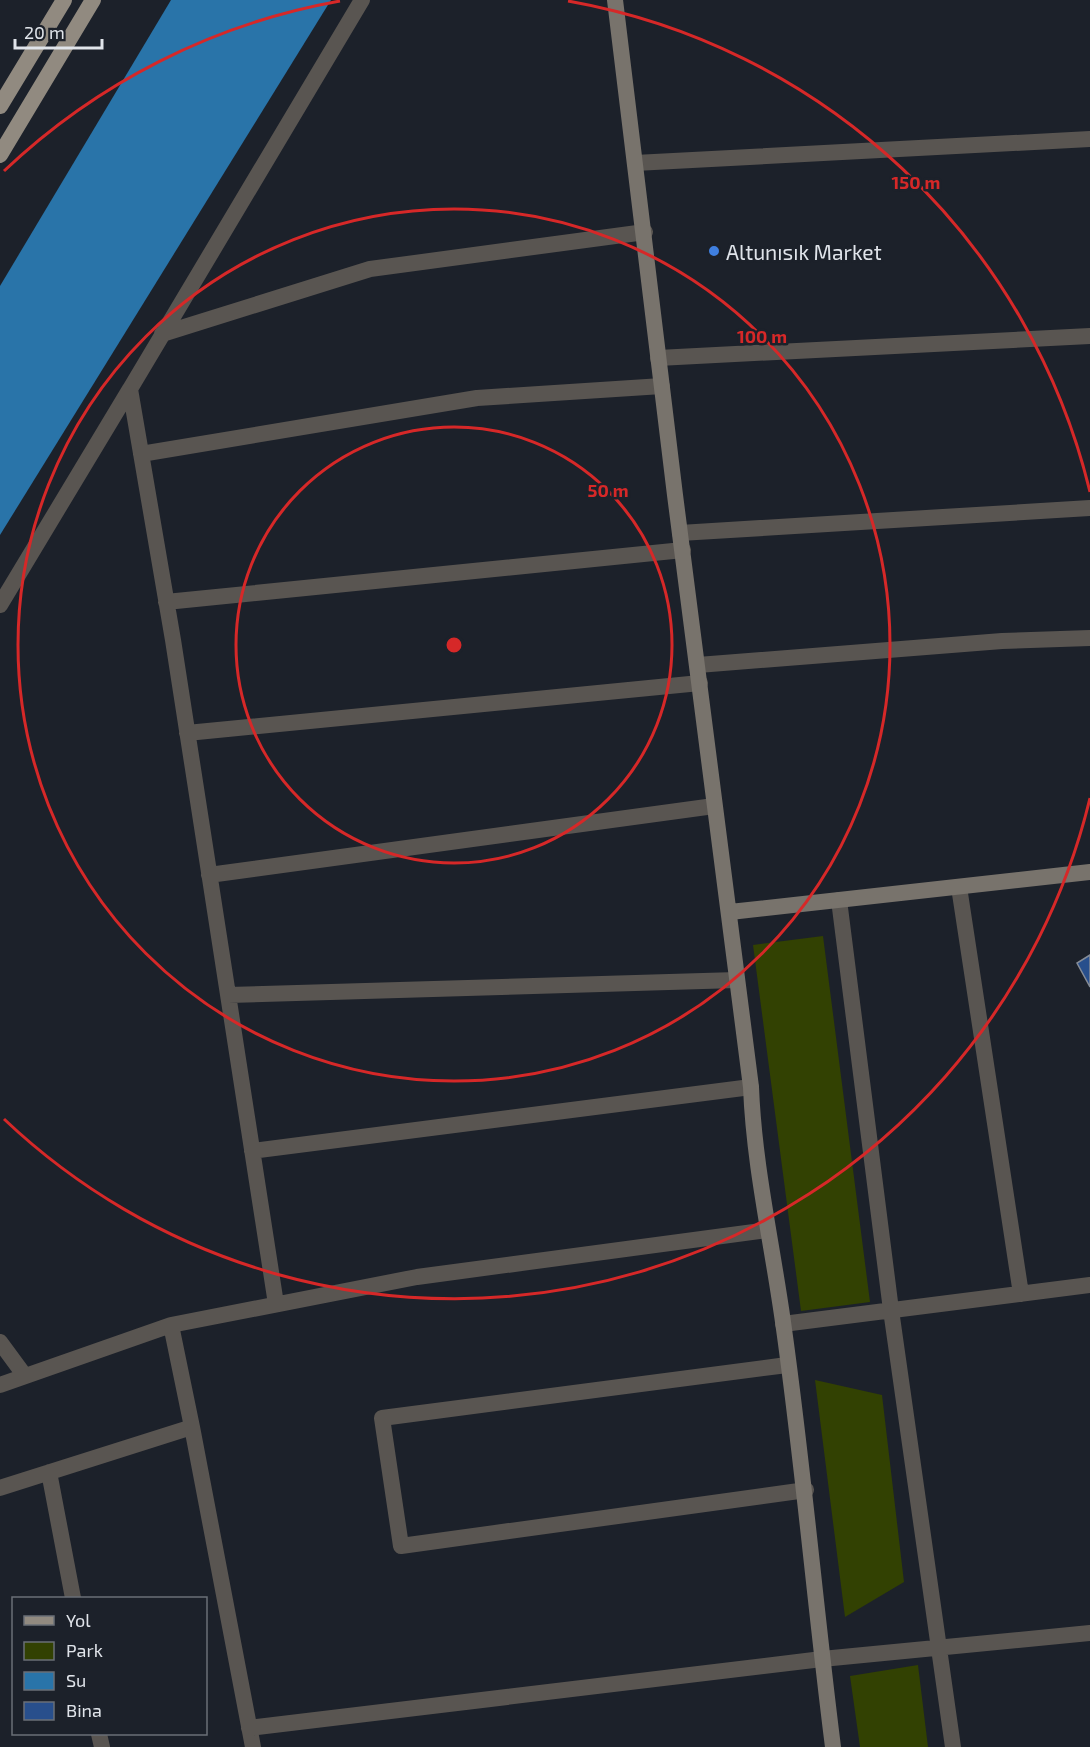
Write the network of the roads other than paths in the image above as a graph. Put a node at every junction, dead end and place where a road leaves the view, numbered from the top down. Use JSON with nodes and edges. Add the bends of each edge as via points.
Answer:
{"nodes":[{"id":1,"x":64,"y":0,"type":"edge"},
{"id":2,"x":93,"y":0,"type":"edge"},
{"id":3,"x":362,"y":0,"type":"edge"},
{"id":4,"x":615,"y":0,"type":"edge"},
{"id":5,"x":0,"y":106,"type":"edge"},
{"id":6,"x":1090,"y":139,"type":"edge"},
{"id":7,"x":0,"y":156,"type":"edge"},
{"id":8,"x":635,"y":163,"type":"junction"},
{"id":9,"x":645,"y":232,"type":"junction"},
{"id":10,"x":162,"y":334,"type":"junction"},
{"id":11,"x":1090,"y":336,"type":"edge"},
{"id":12,"x":658,"y":358,"type":"junction"},
{"id":13,"x":662,"y":386,"type":"junction"},
{"id":14,"x":130,"y":389,"type":"junction"},
{"id":15,"x":141,"y":454,"type":"junction"},
{"id":16,"x":1090,"y":508,"type":"edge"},
{"id":17,"x":682,"y":541,"type":"junction"},
{"id":18,"x":166,"y":602,"type":"junction"},
{"id":19,"x":0,"y":605,"type":"edge"},
{"id":20,"x":1090,"y":638,"type":"edge"},
{"id":21,"x":698,"y":665,"type":"junction"},
{"id":22,"x":700,"y":683,"type":"junction"},
{"id":23,"x":187,"y":733,"type":"junction"},
{"id":24,"x":714,"y":806,"type":"junction"},
{"id":25,"x":1090,"y":872,"type":"edge"},
{"id":26,"x":209,"y":875,"type":"junction"},
{"id":27,"x":959,"y":887,"type":"junction"},
{"id":28,"x":839,"y":900,"type":"junction"},
{"id":29,"x":730,"y":912,"type":"junction"},
{"id":30,"x":737,"y":980,"type":"junction"},
{"id":31,"x":228,"y":995,"type":"junction"},
{"id":32,"x":751,"y":1087,"type":"junction"},
{"id":33,"x":252,"y":1151,"type":"junction"},
{"id":34,"x":768,"y":1230,"type":"junction"},
{"id":35,"x":1090,"y":1285,"type":"edge"},
{"id":36,"x":1021,"y":1294,"type":"junction"},
{"id":37,"x":276,"y":1304,"type":"junction"},
{"id":38,"x":891,"y":1310,"type":"junction"},
{"id":39,"x":783,"y":1324,"type":"junction"},
{"id":40,"x":171,"y":1325,"type":"junction"},
{"id":41,"x":0,"y":1342,"type":"edge"},
{"id":42,"x":787,"y":1365,"type":"junction"},
{"id":43,"x":25,"y":1376,"type":"junction"},
{"id":44,"x":0,"y":1385,"type":"edge"},
{"id":45,"x":192,"y":1427,"type":"junction"},
{"id":46,"x":49,"y":1472,"type":"junction"},
{"id":47,"x":0,"y":1488,"type":"edge"},
{"id":48,"x":806,"y":1490,"type":"junction"},
{"id":49,"x":74,"y":1597,"type":"edge"},
{"id":50,"x":1090,"y":1633,"type":"edge"},
{"id":51,"x":940,"y":1648,"type":"junction"},
{"id":52,"x":822,"y":1659,"type":"junction"},
{"id":53,"x":249,"y":1728,"type":"junction"},
{"id":54,"x":253,"y":1747,"type":"edge"},
{"id":55,"x":833,"y":1747,"type":"edge"},
{"id":56,"x":953,"y":1747,"type":"edge"}],
"edges":[{"from":1,"to":5,"type":"main road"},
{"from":2,"to":7,"type":"main road"},
{"from":3,"to":10,"type":"street"},
{"from":4,"to":8,"type":"main road"},
{"from":6,"to":8,"type":"street"},
{"from":8,"to":9,"type":"main road"},
{"from":9,"to":10,"type":"street","via":[[370,269]]},
{"from":9,"to":12,"type":"main road"},
{"from":10,"to":14,"type":"street"},
{"from":11,"to":12,"type":"street"},
{"from":12,"to":13,"type":"main road"},
{"from":13,"to":15,"type":"street","via":[[477,398]]},
{"from":13,"to":17,"type":"main road"},
{"from":14,"to":15,"type":"street"},
{"from":14,"to":19,"type":"street"},
{"from":15,"to":18,"type":"street"},
{"from":16,"to":17,"type":"street"},
{"from":17,"to":18,"type":"street"},
{"from":17,"to":21,"type":"main road"},
{"from":18,"to":23,"type":"street"},
{"from":20,"to":21,"type":"street","via":[[1002,641]]},
{"from":21,"to":22,"type":"main road"},
{"from":22,"to":23,"type":"street"},
{"from":22,"to":24,"type":"main road"},
{"from":23,"to":26,"type":"street"},
{"from":24,"to":26,"type":"street"},
{"from":24,"to":29,"type":"main road"},
{"from":25,"to":27,"type":"main road"},
{"from":26,"to":31,"type":"street"},
{"from":27,"to":28,"type":"main road"},
{"from":27,"to":36,"type":"street"},
{"from":28,"to":29,"type":"main road"},
{"from":28,"to":38,"type":"street"},
{"from":29,"to":30,"type":"main road"},
{"from":30,"to":31,"type":"street"},
{"from":30,"to":32,"type":"main road"},
{"from":31,"to":33,"type":"street"},
{"from":32,"to":33,"type":"street"},
{"from":32,"to":34,"type":"main road","via":[[757,1164]]},
{"from":33,"to":37,"type":"street"},
{"from":34,"to":37,"type":"street","via":[[417,1277]]},
{"from":34,"to":39,"type":"main road"},
{"from":35,"to":36,"type":"street"},
{"from":36,"to":38,"type":"street"},
{"from":37,"to":40,"type":"street"},
{"from":38,"to":39,"type":"street"},
{"from":38,"to":51,"type":"street"},
{"from":39,"to":42,"type":"main road"},
{"from":40,"to":43,"type":"street"},
{"from":40,"to":45,"type":"street"},
{"from":41,"to":43,"type":"street"},
{"from":42,"to":48,"type":"main road"},
{"from":42,"to":48,"type":"street","via":[[382,1418],[401,1546]]},
{"from":43,"to":44,"type":"street"},
{"from":45,"to":46,"type":"street"},
{"from":45,"to":53,"type":"street"},
{"from":46,"to":47,"type":"street"},
{"from":46,"to":49,"type":"street"},
{"from":48,"to":52,"type":"main road"},
{"from":50,"to":51,"type":"street"},
{"from":51,"to":52,"type":"street"},
{"from":51,"to":56,"type":"street"},
{"from":52,"to":53,"type":"street"},
{"from":52,"to":55,"type":"main road"},
{"from":53,"to":54,"type":"street"}]}
